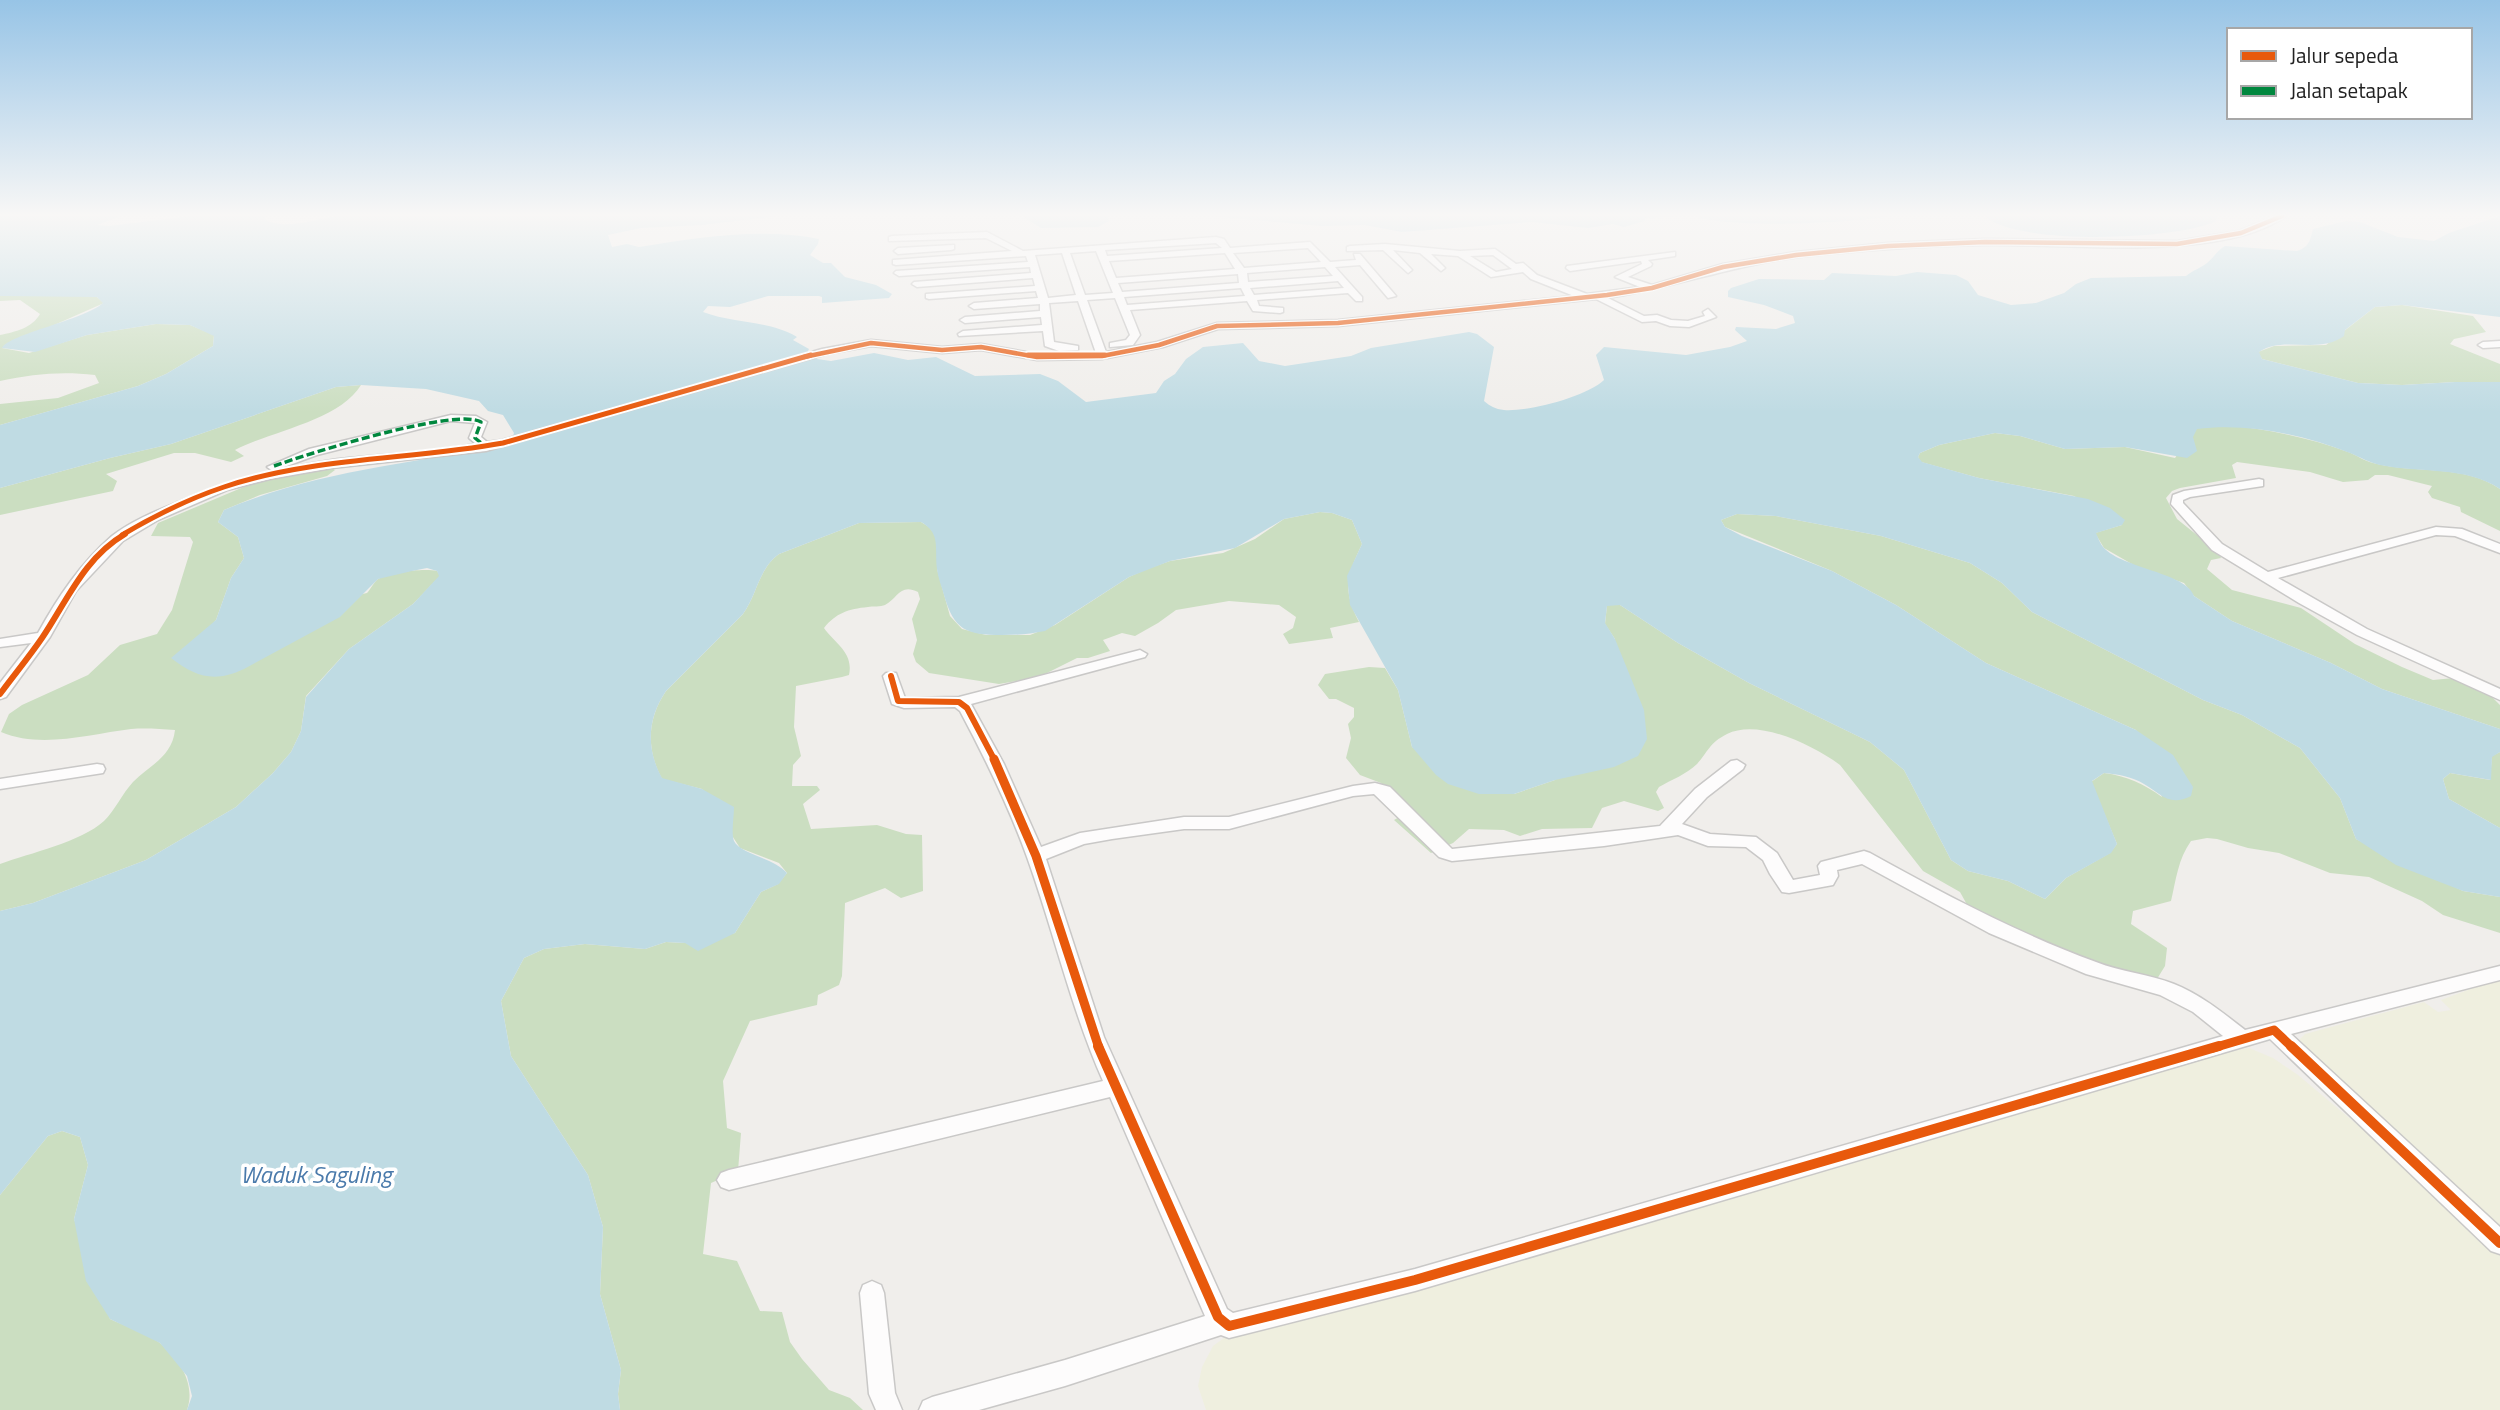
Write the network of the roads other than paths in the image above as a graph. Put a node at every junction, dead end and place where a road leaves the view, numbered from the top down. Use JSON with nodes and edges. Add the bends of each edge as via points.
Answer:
{"nodes":[{"id":1,"x":946,"y":282,"type":"edge"},
{"id":2,"x":1038,"y":282,"type":"edge"},
{"id":3,"x":1075,"y":282,"type":"edge"},
{"id":4,"x":1112,"y":282,"type":"edge"},
{"id":5,"x":1279,"y":282,"type":"edge"},
{"id":6,"x":1342,"y":282,"type":"edge"},
{"id":7,"x":1379,"y":282,"type":"edge"},
{"id":8,"x":1548,"y":282,"type":"edge"},
{"id":9,"x":1634,"y":282,"type":"edge"},
{"id":10,"x":1673,"y":282,"type":"edge"},
{"id":11,"x":917,"y":284,"type":"dead end"},
{"id":12,"x":1244,"y":284,"type":"junction"},
{"id":13,"x":1039,"y":288,"type":"junction"},
{"id":14,"x":1652,"y":288,"type":"junction"},
{"id":15,"x":1350,"y":290,"type":"junction"},
{"id":16,"x":929,"y":296,"type":"dead end"},
{"id":17,"x":1118,"y":296,"type":"junction"},
{"id":18,"x":1391,"y":296,"type":"dead end"},
{"id":19,"x":1591,"y":297,"type":"junction"},
{"id":20,"x":1080,"y":298,"type":"junction"},
{"id":21,"x":1250,"y":298,"type":"junction"},
{"id":22,"x":1359,"y":299,"type":"dead end"},
{"id":23,"x":1044,"y":301,"type":"junction"},
{"id":24,"x":974,"y":306,"type":"dead end"},
{"id":25,"x":1123,"y":308,"type":"junction"},
{"id":26,"x":1280,"y":310,"type":"dead end"},
{"id":27,"x":1707,"y":312,"type":"dead end"},
{"id":28,"x":1045,"y":314,"type":"junction"},
{"id":29,"x":965,"y":320,"type":"dead end"},
{"id":30,"x":1048,"y":328,"type":"junction"},
{"id":31,"x":963,"y":334,"type":"dead end"},
{"id":32,"x":2500,"y":344,"type":"edge"},
{"id":33,"x":2483,"y":345,"type":"dead end"},
{"id":34,"x":1100,"y":351,"type":"junction"},
{"id":35,"x":486,"y":447,"type":"junction"},
{"id":36,"x":2259,"y":482,"type":"dead end"},
{"id":37,"x":229,"y":485,"type":"junction"},
{"id":38,"x":2500,"y":549,"type":"edge"},
{"id":39,"x":2266,"y":577,"type":"junction"},
{"id":40,"x":43,"y":637,"type":"junction"},
{"id":41,"x":0,"y":643,"type":"edge"},
{"id":42,"x":1139,"y":654,"type":"dead end"},
{"id":43,"x":891,"y":677,"type":"dead end"},
{"id":44,"x":0,"y":694,"type":"edge"},
{"id":45,"x":2500,"y":695,"type":"edge"},
{"id":46,"x":959,"y":702,"type":"junction"},
{"id":47,"x":1737,"y":765,"type":"dead end"},
{"id":48,"x":97,"y":769,"type":"dead end"},
{"id":49,"x":0,"y":784,"type":"edge"},
{"id":50,"x":1665,"y":831,"type":"junction"},
{"id":51,"x":1036,"y":856,"type":"junction"},
{"id":52,"x":2500,"y":973,"type":"edge"},
{"id":53,"x":2274,"y":1030,"type":"junction"},
{"id":54,"x":2242,"y":1039,"type":"junction"},
{"id":55,"x":1116,"y":1087,"type":"junction"},
{"id":56,"x":729,"y":1180,"type":"dead end"},
{"id":57,"x":2500,"y":1243,"type":"edge"},
{"id":58,"x":872,"y":1293,"type":"dead end"},
{"id":59,"x":1224,"y":1322,"type":"junction"},
{"id":60,"x":889,"y":1410,"type":"edge"},
{"id":61,"x":932,"y":1410,"type":"edge"}],
"edges":[{"from":1,"to":11,"type":"street"},
{"from":2,"to":13,"type":"street"},
{"from":3,"to":20,"type":"street"},
{"from":4,"to":17,"type":"street"},
{"from":5,"to":12,"type":"street"},
{"from":6,"to":15,"type":"street"},
{"from":7,"to":18,"type":"street"},
{"from":8,"to":19,"type":"street"},
{"from":9,"to":14,"type":"street"},
{"from":10,"to":14,"type":"street"},
{"from":12,"to":17,"type":"street"},
{"from":12,"to":21,"type":"street"},
{"from":13,"to":16,"type":"street"},
{"from":13,"to":23,"type":"street"},
{"from":14,"to":19,"type":"street"},
{"from":15,"to":21,"type":"street"},
{"from":15,"to":22,"type":"street"},
{"from":17,"to":20,"type":"street"},
{"from":17,"to":25,"type":"street"},
{"from":19,"to":27,"type":"street","via":[[1642,319],[1673,324],[1711,317]]},
{"from":19,"to":34,"type":"street","via":[[1338,323],[1229,324],[1126,353]]},
{"from":20,"to":23,"type":"street"},
{"from":20,"to":34,"type":"street"},
{"from":21,"to":25,"type":"street"},
{"from":21,"to":26,"type":"street","via":[[1256,309]]},
{"from":23,"to":24,"type":"street"},
{"from":23,"to":28,"type":"street"},
{"from":25,"to":34,"type":"street","via":[[1133,340]]},
{"from":28,"to":29,"type":"street"},
{"from":28,"to":30,"type":"street"},
{"from":30,"to":31,"type":"street"},
{"from":30,"to":34,"type":"street","via":[[1049,344]]},
{"from":32,"to":33,"type":"street"},
{"from":34,"to":35,"type":"street","via":[[1037,357],[971,347],[932,350],[872,343],[815,354]]},
{"from":35,"to":37,"type":"street","via":[[332,464]]},
{"from":35,"to":37,"type":"street","via":[[475,438],[481,422],[451,418],[313,452]]},
{"from":36,"to":39,"type":"street","via":[[2176,500],[2214,544]]},
{"from":37,"to":40,"type":"street","via":[[153,517],[118,538],[70,589]]},
{"from":38,"to":39,"type":"street","via":[[2457,532],[2436,531]]},
{"from":39,"to":45,"type":"street","via":[[2362,632]]},
{"from":40,"to":41,"type":"street"},
{"from":40,"to":44,"type":"street"},
{"from":42,"to":46,"type":"street"},
{"from":43,"to":46,"type":"street","via":[[898,701]]},
{"from":46,"to":51,"type":"street","via":[[967,708],[996,764]]},
{"from":47,"to":50,"type":"street","via":[[1701,793]]},
{"from":48,"to":49,"type":"street"},
{"from":50,"to":51,"type":"street","via":[[1452,855],[1384,791],[1375,789],[1229,823],[1184,823],[1080,839]]},
{"from":50,"to":54,"type":"street","via":[[1686,830],[1708,840],[1744,838],[1771,857],[1792,888],[1826,880],[1829,865],[1864,857],[1996,928],[2093,969],[2166,989],[2200,1006]]},
{"from":51,"to":55,"type":"street","via":[[1094,1037]]},
{"from":52,"to":53,"type":"street"},
{"from":53,"to":54,"type":"street"},
{"from":53,"to":57,"type":"street"},
{"from":54,"to":59,"type":"street","via":[[1415,1280],[1244,1324]]},
{"from":55,"to":56,"type":"street"},
{"from":55,"to":59,"type":"street"},
{"from":58,"to":60,"type":"street","via":[[882,1394]]},
{"from":59,"to":61,"type":"street"}]}
